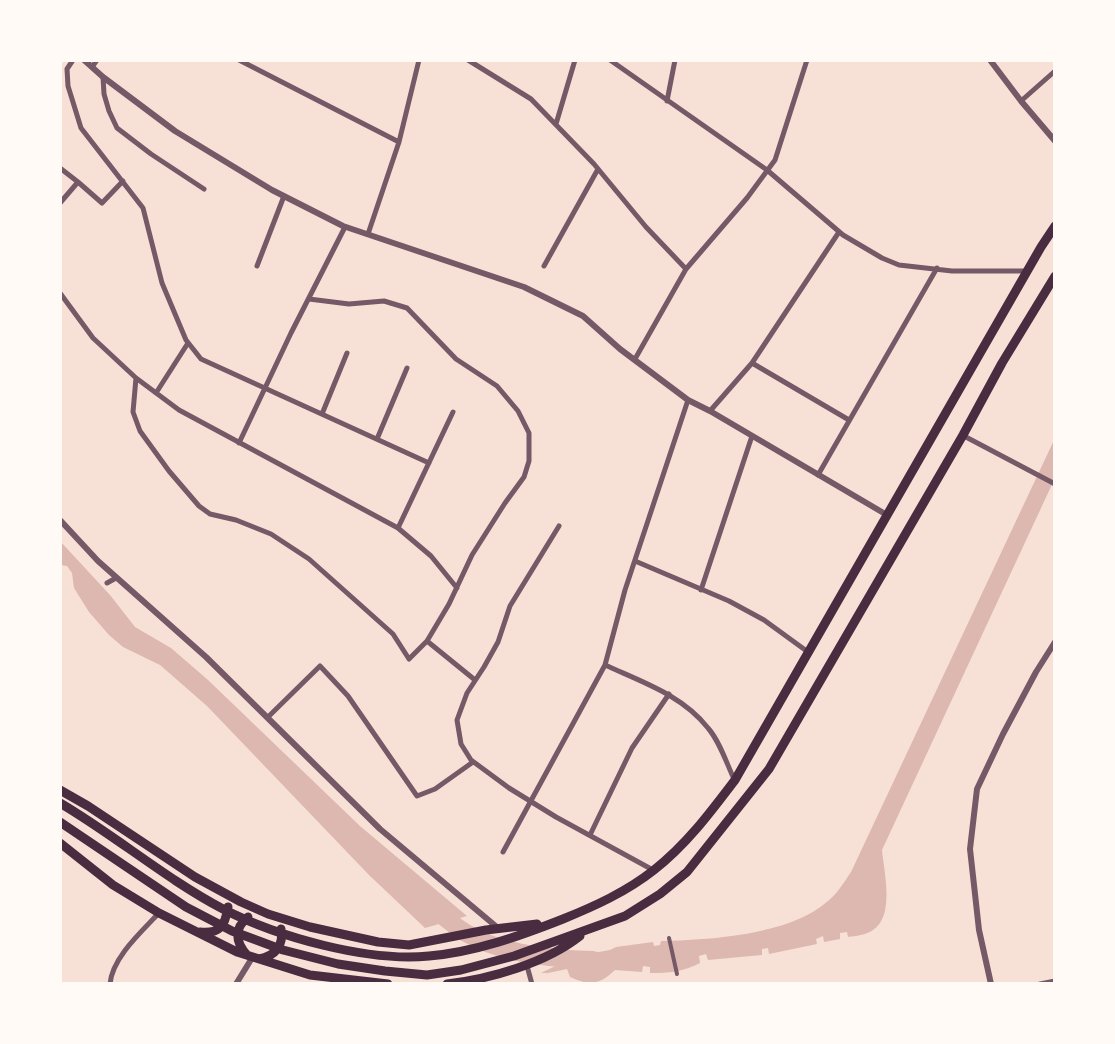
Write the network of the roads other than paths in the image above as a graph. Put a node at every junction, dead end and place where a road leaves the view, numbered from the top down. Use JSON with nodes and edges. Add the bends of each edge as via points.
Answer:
{"nodes":[{"id":1,"x":73,"y":60,"type":"edge"},
{"id":2,"x":84,"y":60,"type":"edge"},
{"id":3,"x":97,"y":60,"type":"edge"},
{"id":4,"x":239,"y":60,"type":"edge"},
{"id":5,"x":419,"y":60,"type":"edge"},
{"id":6,"x":468,"y":60,"type":"edge"},
{"id":7,"x":575,"y":60,"type":"edge"},
{"id":8,"x":610,"y":60,"type":"edge"},
{"id":9,"x":675,"y":60,"type":"edge"},
{"id":10,"x":807,"y":60,"type":"edge"},
{"id":11,"x":990,"y":60,"type":"edge"},
{"id":12,"x":92,"y":67,"type":"junction"},
{"id":13,"x":67,"y":69,"type":"junction"},
{"id":14,"x":1055,"y":71,"type":"edge"},
{"id":15,"x":60,"y":73,"type":"edge"},
{"id":16,"x":103,"y":77,"type":"junction"},
{"id":17,"x":667,"y":101,"type":"junction"},
{"id":18,"x":1021,"y":101,"type":"junction"},
{"id":19,"x":556,"y":125,"type":"junction"},
{"id":20,"x":1055,"y":141,"type":"edge"},
{"id":21,"x":399,"y":142,"type":"junction"},
{"id":22,"x":60,"y":168,"type":"edge"},
{"id":23,"x":598,"y":168,"type":"junction"},
{"id":24,"x":767,"y":170,"type":"junction"},
{"id":25,"x":123,"y":181,"type":"junction"},
{"id":26,"x":78,"y":182,"type":"junction"},
{"id":27,"x":204,"y":189,"type":"dead end"},
{"id":28,"x":284,"y":196,"type":"junction"},
{"id":29,"x":60,"y":203,"type":"edge"},
{"id":30,"x":1055,"y":226,"type":"edge"},
{"id":31,"x":345,"y":227,"type":"junction"},
{"id":32,"x":839,"y":232,"type":"junction"},
{"id":33,"x":368,"y":234,"type":"junction"},
{"id":34,"x":257,"y":266,"type":"dead end"},
{"id":35,"x":544,"y":266,"type":"dead end"},
{"id":36,"x":937,"y":268,"type":"junction"},
{"id":37,"x":686,"y":269,"type":"junction"},
{"id":38,"x":1027,"y":271,"type":"junction"},
{"id":39,"x":1055,"y":276,"type":"edge"},
{"id":40,"x":60,"y":293,"type":"edge"},
{"id":41,"x":309,"y":299,"type":"junction"},
{"id":42,"x":188,"y":343,"type":"junction"},
{"id":43,"x":347,"y":353,"type":"dead end"},
{"id":44,"x":635,"y":359,"type":"junction"},
{"id":45,"x":752,"y":363,"type":"junction"},
{"id":46,"x":407,"y":368,"type":"dead end"},
{"id":47,"x":136,"y":378,"type":"junction"},
{"id":48,"x":265,"y":388,"type":"junction"},
{"id":49,"x":156,"y":393,"type":"junction"},
{"id":50,"x":688,"y":400,"type":"junction"},
{"id":51,"x":710,"y":411,"type":"junction"},
{"id":52,"x":453,"y":412,"type":"dead end"},
{"id":53,"x":322,"y":414,"type":"junction"},
{"id":54,"x":849,"y":420,"type":"junction"},
{"id":55,"x":963,"y":435,"type":"junction"},
{"id":56,"x":752,"y":436,"type":"junction"},
{"id":57,"x":377,"y":439,"type":"junction"},
{"id":58,"x":239,"y":443,"type":"junction"},
{"id":59,"x":429,"y":463,"type":"junction"},
{"id":60,"x":818,"y":475,"type":"junction"},
{"id":61,"x":1055,"y":484,"type":"edge"},
{"id":62,"x":887,"y":515,"type":"junction"},
{"id":63,"x":60,"y":520,"type":"edge"},
{"id":64,"x":559,"y":526,"type":"dead end"},
{"id":65,"x":398,"y":528,"type":"junction"},
{"id":66,"x":635,"y":561,"type":"junction"},
{"id":67,"x":116,"y":578,"type":"junction"},
{"id":68,"x":107,"y":583,"type":"dead end"},
{"id":69,"x":457,"y":588,"type":"junction"},
{"id":70,"x":701,"y":590,"type":"junction"},
{"id":71,"x":427,"y":641,"type":"junction"},
{"id":72,"x":1055,"y":642,"type":"edge"},
{"id":73,"x":809,"y":652,"type":"junction"},
{"id":74,"x":605,"y":665,"type":"junction"},
{"id":75,"x":475,"y":680,"type":"junction"},
{"id":76,"x":669,"y":694,"type":"junction"},
{"id":77,"x":268,"y":717,"type":"junction"},
{"id":78,"x":473,"y":762,"type":"junction"},
{"id":79,"x":735,"y":780,"type":"junction"},
{"id":80,"x":60,"y":790,"type":"edge"},
{"id":81,"x":530,"y":801,"type":"junction"},
{"id":82,"x":60,"y":803,"type":"edge"},
{"id":83,"x":60,"y":822,"type":"edge"},
{"id":84,"x":590,"y":835,"type":"junction"},
{"id":85,"x":60,"y":843,"type":"edge"},
{"id":86,"x":503,"y":852,"type":"dead end"},
{"id":87,"x":654,"y":870,"type":"junction"},
{"id":88,"x":218,"y":889,"type":"junction"},
{"id":89,"x":159,"y":913,"type":"junction"},
{"id":90,"x":267,"y":914,"type":"junction"},
{"id":91,"x":553,"y":923,"type":"junction"},
{"id":92,"x":312,"y":928,"type":"junction"},
{"id":93,"x":498,"y":928,"type":"junction"},
{"id":94,"x":196,"y":932,"type":"junction"},
{"id":95,"x":669,"y":938,"type":"dead end"},
{"id":96,"x":568,"y":940,"type":"junction"},
{"id":97,"x":253,"y":957,"type":"junction"},
{"id":98,"x":530,"y":963,"type":"junction"},
{"id":99,"x":296,"y":971,"type":"junction"},
{"id":100,"x":677,"y":974,"type":"dead end"},
{"id":101,"x":1055,"y":981,"type":"edge"},
{"id":102,"x":110,"y":984,"type":"edge"},
{"id":103,"x":236,"y":984,"type":"edge"},
{"id":104,"x":388,"y":984,"type":"edge"},
{"id":105,"x":447,"y":984,"type":"edge"},
{"id":106,"x":532,"y":984,"type":"edge"},
{"id":107,"x":991,"y":984,"type":"edge"},
{"id":108,"x":1040,"y":984,"type":"edge"}],
"edges":[{"from":1,"to":13,"type":"street"},
{"from":2,"to":12,"type":"street"},
{"from":3,"to":12,"type":"street"},
{"from":4,"to":21,"type":"street"},
{"from":5,"to":21,"type":"street"},
{"from":6,"to":19,"type":"street","via":[[531,99]]},
{"from":7,"to":19,"type":"street"},
{"from":8,"to":17,"type":"street"},
{"from":9,"to":17,"type":"street"},
{"from":10,"to":24,"type":"street","via":[[775,160]]},
{"from":11,"to":18,"type":"street"},
{"from":12,"to":16,"type":"street"},
{"from":13,"to":15,"type":"street"},
{"from":13,"to":25,"type":"street","via":[[81,128]]},
{"from":14,"to":18,"type":"street"},
{"from":16,"to":27,"type":"street","via":[[117,128]]},
{"from":16,"to":28,"type":"street","via":[[175,131]]},
{"from":17,"to":24,"type":"street"},
{"from":18,"to":20,"type":"street"},
{"from":19,"to":23,"type":"street"},
{"from":21,"to":33,"type":"street"},
{"from":22,"to":26,"type":"street"},
{"from":23,"to":35,"type":"street"},
{"from":23,"to":37,"type":"street"},
{"from":24,"to":32,"type":"street"},
{"from":24,"to":37,"type":"street"},
{"from":25,"to":26,"type":"street","via":[[102,203]]},
{"from":25,"to":42,"type":"street","via":[[143,208],[162,283]]},
{"from":26,"to":29,"type":"street"},
{"from":28,"to":31,"type":"street"},
{"from":28,"to":34,"type":"street"},
{"from":30,"to":38,"type":"highway"},
{"from":31,"to":33,"type":"street"},
{"from":31,"to":41,"type":"street"},
{"from":32,"to":36,"type":"street","via":[[899,265]]},
{"from":32,"to":45,"type":"street"},
{"from":33,"to":44,"type":"street","via":[[524,287],[583,316]]},
{"from":36,"to":38,"type":"street"},
{"from":36,"to":54,"type":"street"},
{"from":37,"to":44,"type":"street"},
{"from":38,"to":62,"type":"highway"},
{"from":39,"to":55,"type":"highway"},
{"from":40,"to":47,"type":"street","via":[[93,338]]},
{"from":41,"to":48,"type":"street"},
{"from":41,"to":69,"type":"street","via":[[384,301],[407,308],[456,359],[497,386],[518,411],[529,433],[524,477],[472,555]]},
{"from":42,"to":48,"type":"street","via":[[201,359]]},
{"from":42,"to":49,"type":"street"},
{"from":43,"to":53,"type":"street"},
{"from":44,"to":50,"type":"street"},
{"from":45,"to":51,"type":"street"},
{"from":45,"to":54,"type":"street"},
{"from":46,"to":57,"type":"street"},
{"from":47,"to":49,"type":"street"},
{"from":47,"to":71,"type":"street","via":[[133,412],[140,431],[199,506],[271,534],[309,559],[393,634],[409,659]]},
{"from":48,"to":53,"type":"street"},
{"from":48,"to":58,"type":"street"},
{"from":49,"to":58,"type":"street"},
{"from":50,"to":51,"type":"street"},
{"from":50,"to":66,"type":"street"},
{"from":51,"to":56,"type":"street"},
{"from":52,"to":59,"type":"street"},
{"from":53,"to":57,"type":"street"},
{"from":54,"to":60,"type":"street"},
{"from":55,"to":61,"type":"street"},
{"from":55,"to":96,"type":"highway","via":[[769,769],[687,872],[625,916]]},
{"from":56,"to":60,"type":"street"},
{"from":56,"to":70,"type":"street"},
{"from":57,"to":59,"type":"street"},
{"from":58,"to":65,"type":"street"},
{"from":59,"to":65,"type":"street"},
{"from":60,"to":62,"type":"street"},
{"from":62,"to":73,"type":"highway"},
{"from":63,"to":67,"type":"street"},
{"from":64,"to":75,"type":"street","via":[[510,606],[498,642]]},
{"from":65,"to":69,"type":"street"},
{"from":66,"to":70,"type":"street"},
{"from":66,"to":74,"type":"street"},
{"from":67,"to":68,"type":"street"},
{"from":67,"to":77,"type":"street"},
{"from":69,"to":71,"type":"street"},
{"from":70,"to":73,"type":"street","via":[[764,620]]},
{"from":71,"to":75,"type":"street"},
{"from":72,"to":107,"type":"street","via":[[977,789],[970,849]]},
{"from":73,"to":79,"type":"highway"},
{"from":74,"to":76,"type":"street"},
{"from":74,"to":81,"type":"street"},
{"from":75,"to":78,"type":"street","via":[[457,720],[461,744]]},
{"from":76,"to":79,"type":"street","via":[[710,730]]},
{"from":76,"to":84,"type":"street","via":[[632,748]]},
{"from":77,"to":78,"type":"street","via":[[320,666],[348,696],[417,796]]},
{"from":77,"to":93,"type":"street","via":[[380,829]]},
{"from":78,"to":81,"type":"street"},
{"from":79,"to":87,"type":"highway","via":[[687,840]]},
{"from":80,"to":88,"type":"highway"},
{"from":81,"to":84,"type":"street"},
{"from":81,"to":86,"type":"street"},
{"from":82,"to":91,"type":"highway","via":[[224,909],[331,947],[427,956],[509,939]]},
{"from":83,"to":96,"type":"highway","via":[[186,907],[232,931],[338,964],[427,975]]},
{"from":84,"to":87,"type":"street"},
{"from":85,"to":89,"type":"highway"},
{"from":87,"to":91,"type":"highway","via":[[622,892]]},
{"from":88,"to":90,"type":"highway"},
{"from":88,"to":94,"type":"highway","via":[[228,908],[224,922],[210,933]]},
{"from":89,"to":94,"type":"highway"},
{"from":89,"to":102,"type":"street","via":[[126,949]]},
{"from":90,"to":92,"type":"highway"},
{"from":90,"to":97,"type":"highway","via":[[246,918],[238,931],[240,946]]},
{"from":90,"to":97,"type":"highway","via":[[282,930],[281,944],[272,955]]},
{"from":91,"to":93,"type":"highway"},
{"from":92,"to":93,"type":"highway","via":[[409,945]]},
{"from":92,"to":99,"type":"highway","via":[[290,937],[286,956]]},
{"from":94,"to":97,"type":"highway"},
{"from":95,"to":100,"type":"street"},
{"from":96,"to":98,"type":"highway"},
{"from":97,"to":99,"type":"highway"},
{"from":97,"to":103,"type":"street"},
{"from":98,"to":105,"type":"highway"},
{"from":98,"to":106,"type":"street"},
{"from":99,"to":104,"type":"highway"},
{"from":101,"to":108,"type":"street"}]}
